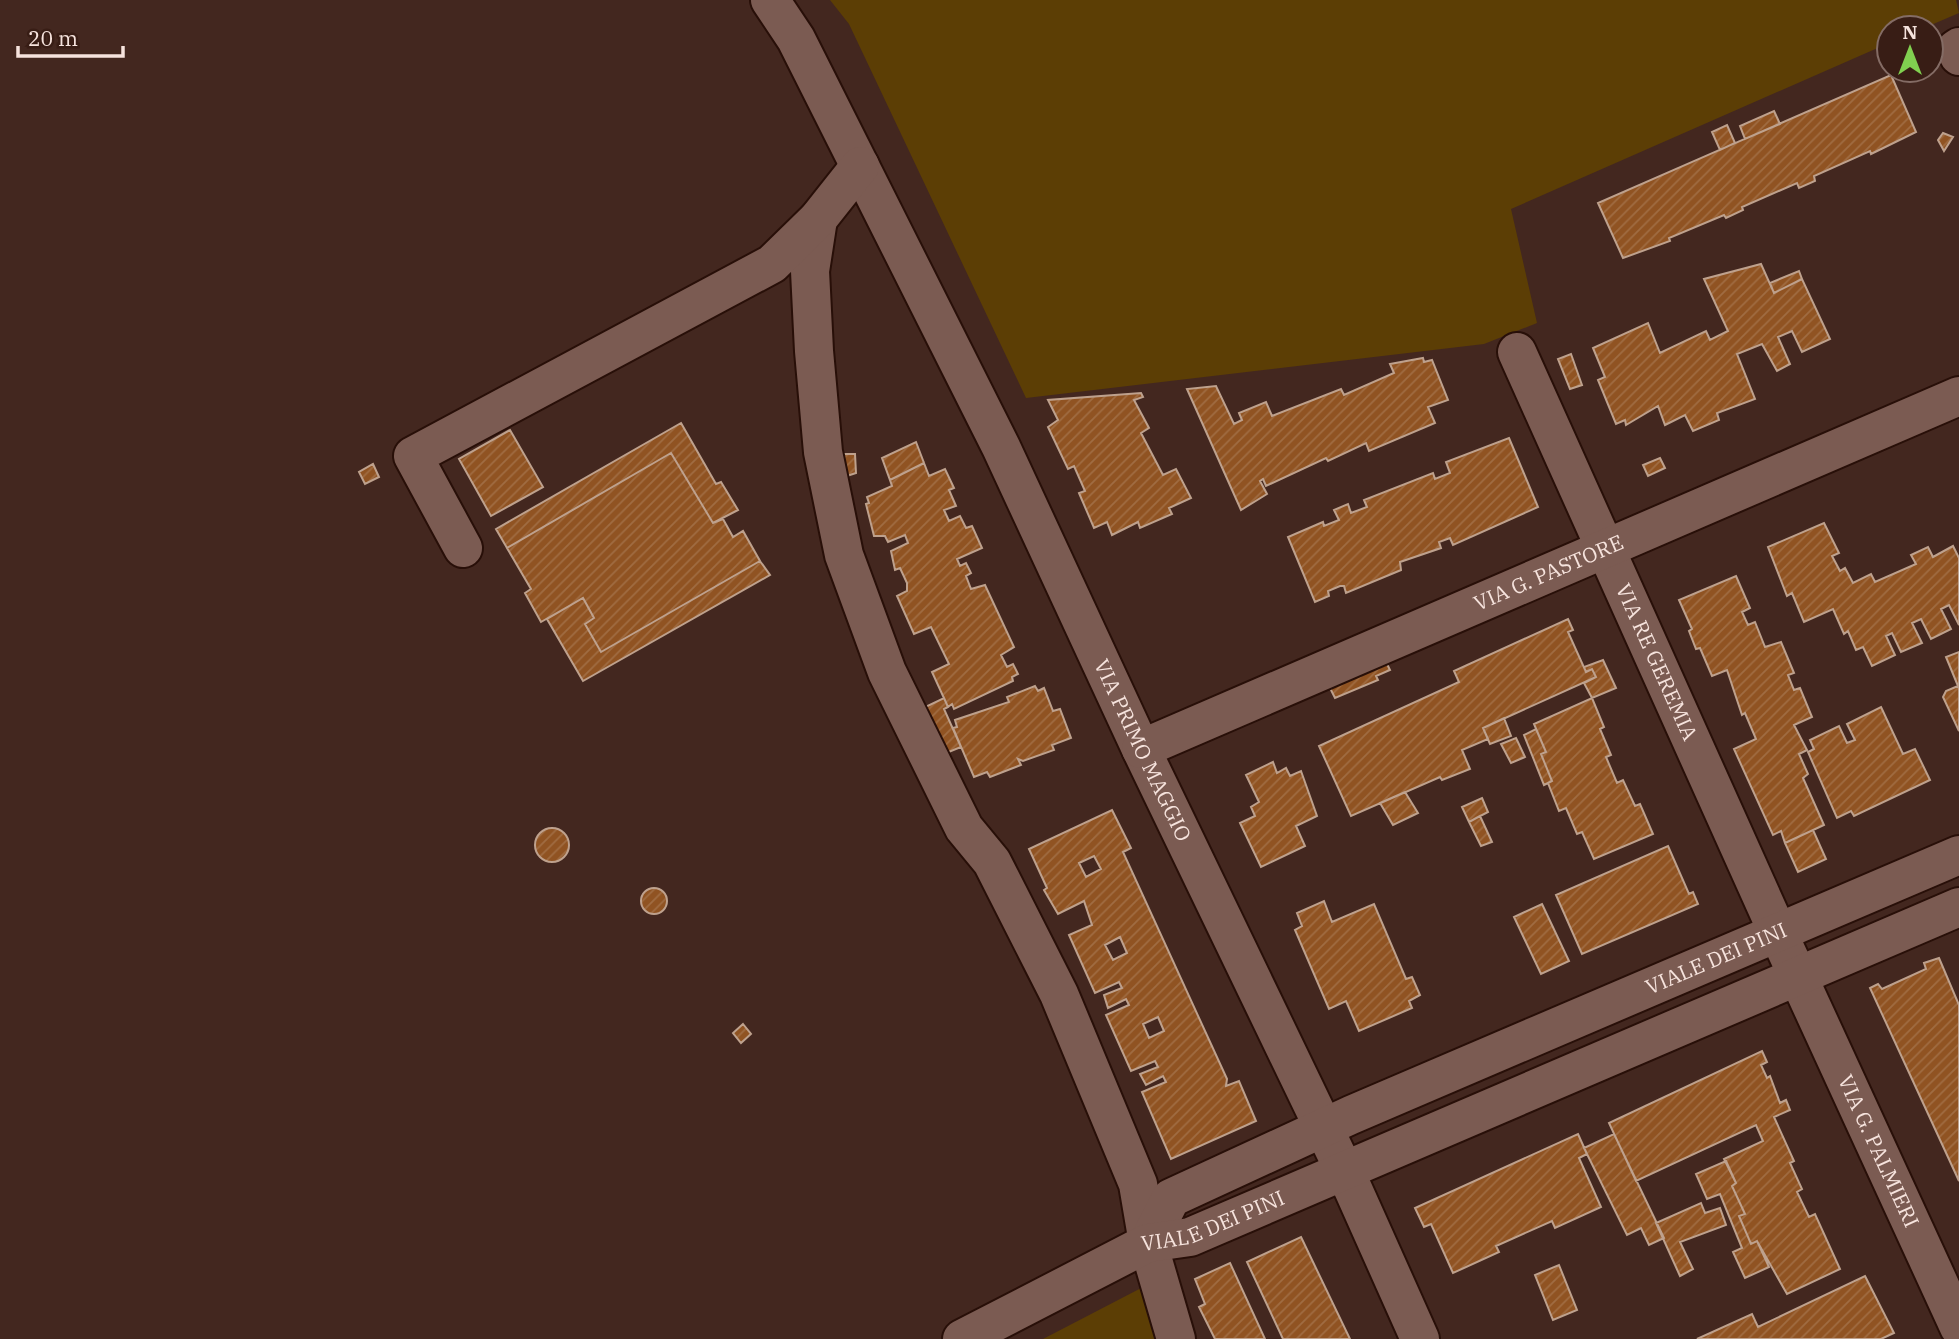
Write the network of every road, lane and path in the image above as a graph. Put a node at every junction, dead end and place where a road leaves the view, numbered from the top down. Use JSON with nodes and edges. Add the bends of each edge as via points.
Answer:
{"nodes":[{"id":1,"x":770,"y":0,"type":"edge"},
{"id":2,"x":1959,"y":47,"type":"edge"},
{"id":3,"x":1959,"y":56,"type":"edge"},
{"id":4,"x":860,"y":166,"type":"junction"},
{"id":5,"x":818,"y":219,"type":"junction"},
{"id":6,"x":1517,"y":352,"type":"dead end"},
{"id":7,"x":1959,"y":396,"type":"edge"},
{"id":8,"x":463,"y":548,"type":"dead end"},
{"id":9,"x":1605,"y":549,"type":"junction"},
{"id":10,"x":1141,"y":749,"type":"junction"},
{"id":11,"x":1959,"y":855,"type":"edge"},
{"id":12,"x":1959,"y":907,"type":"edge"},
{"id":13,"x":1777,"y":933,"type":"junction"},
{"id":14,"x":1798,"y":976,"type":"junction"},
{"id":15,"x":1321,"y":1128,"type":"junction"},
{"id":16,"x":1343,"y":1174,"type":"junction"},
{"id":17,"x":1148,"y":1243,"type":"junction"},
{"id":18,"x":1959,"y":1327,"type":"edge"},
{"id":19,"x":962,"y":1339,"type":"edge"},
{"id":20,"x":1176,"y":1339,"type":"edge"},
{"id":21,"x":1420,"y":1339,"type":"edge"}],
"edges":[{"from":1,"to":4,"type":"street","name":"VIA PRIMO MAGGIO","via":[[796,39]]},
{"from":2,"to":3,"type":"street"},
{"from":4,"to":5,"type":"street"},
{"from":4,"to":10,"type":"street","name":"VIA PRIMO MAGGIO","via":[[1001,447]]},
{"from":5,"to":8,"type":"street","via":[[772,264],[413,456]]},
{"from":5,"to":17,"type":"street","via":[[810,271],[814,351],[823,452],[844,555],[887,671],[964,828],[992,862],[1059,994],[1138,1184]]},
{"from":6,"to":9,"type":"street","name":"VIA RE GEREMIA"},
{"from":7,"to":9,"type":"street","name":"VIA G. PASTORE"},
{"from":9,"to":10,"type":"street","name":"VIA G. PASTORE"},
{"from":9,"to":13,"type":"street","name":"VIA RE GEREMIA"},
{"from":10,"to":15,"type":"street","name":"VIA PRIMO MAGGIO"},
{"from":11,"to":13,"type":"street","name":"VIALE DEI PINI"},
{"from":12,"to":14,"type":"street","name":"VIALE DEI PINI"},
{"from":13,"to":14,"type":"street","name":"VIA RE GEREMIA"},
{"from":13,"to":15,"type":"street","name":"VIALE DEI PINI"},
{"from":14,"to":16,"type":"street","name":"VIALE DEI PINI"},
{"from":14,"to":18,"type":"street","name":"VIA G. PALMIERI"},
{"from":15,"to":16,"type":"street","name":"VIA PRIMO MAGGIO"},
{"from":15,"to":17,"type":"street","name":"VIALE DEI PINI","via":[[1171,1198]]},
{"from":16,"to":17,"type":"street","name":"VIALE DEI PINI","via":[[1190,1237]]},
{"from":16,"to":21,"type":"street","name":"VIA PRIMO MAGGIO"},
{"from":17,"to":19,"type":"street"},
{"from":17,"to":20,"type":"street"}]}
